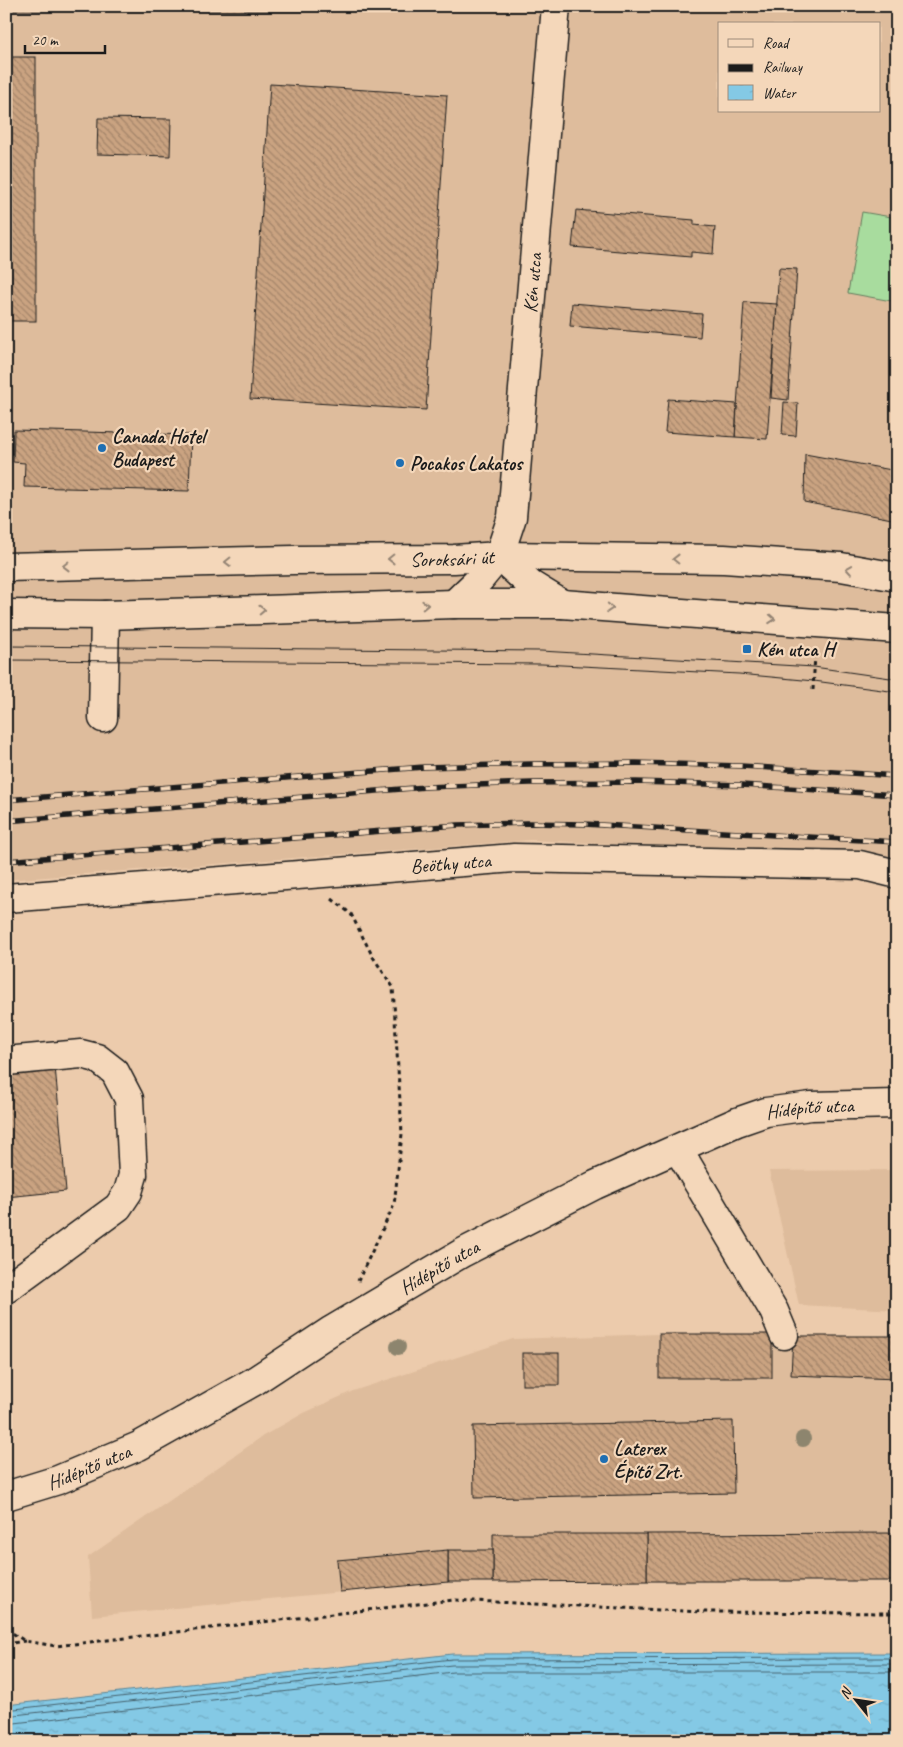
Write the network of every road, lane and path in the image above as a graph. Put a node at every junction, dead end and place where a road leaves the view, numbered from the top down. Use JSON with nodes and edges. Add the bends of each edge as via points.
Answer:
{"nodes":[{"id":1,"x":556,"y":6,"type":"edge"},
{"id":2,"x":498,"y":556,"type":"junction"},
{"id":3,"x":6,"y":567,"type":"edge"},
{"id":4,"x":897,"y":576,"type":"edge"},
{"id":5,"x":454,"y":604,"type":"junction"},
{"id":6,"x":562,"y":604,"type":"junction"},
{"id":7,"x":6,"y":614,"type":"edge"},
{"id":8,"x":105,"y":615,"type":"junction"},
{"id":9,"x":892,"y":628,"type":"edge"},
{"id":10,"x":815,"y":654,"type":"dead end"},
{"id":11,"x":813,"y":690,"type":"dead end"},
{"id":12,"x":103,"y":718,"type":"dead end"},
{"id":13,"x":897,"y":874,"type":"edge"},
{"id":14,"x":328,"y":896,"type":"dead end"},
{"id":15,"x":6,"y":898,"type":"edge"},
{"id":16,"x":6,"y":1061,"type":"edge"},
{"id":17,"x":897,"y":1104,"type":"edge"},
{"id":18,"x":678,"y":1149,"type":"junction"},
{"id":19,"x":355,"y":1288,"type":"dead end"},
{"id":20,"x":6,"y":1289,"type":"edge"},
{"id":21,"x":784,"y":1335,"type":"dead end"},
{"id":22,"x":6,"y":1496,"type":"edge"},
{"id":23,"x":897,"y":1613,"type":"edge"},
{"id":24,"x":6,"y":1629,"type":"edge"},
{"id":25,"x":25,"y":1641,"type":"junction"},
{"id":26,"x":6,"y":1644,"type":"edge"}],
"edges":[{"from":1,"to":2,"type":"main road","name":"Kén utca","via":[[512,517]]},
{"from":2,"to":3,"type":"main road","name":"Soroksári út","one_way":true},
{"from":4,"to":2,"type":"main road","name":"Soroksári út","one_way":true,"via":[[841,567],[724,559]]},
{"from":2,"to":5,"type":"main road","name":"Kén utca"},
{"from":2,"to":6,"type":"main road","via":[[531,585]]},
{"from":5,"to":6,"type":"main road"},
{"from":8,"to":5,"type":"main road","one_way":true},
{"from":6,"to":9,"type":"main road","one_way":true},
{"from":7,"to":8,"type":"main road"},
{"from":8,"to":12,"type":"main road"},
{"from":10,"to":11,"type":"path"},
{"from":13,"to":15,"type":"main road","name":"Beöthy utca","via":[[860,865],[514,858]]},
{"from":14,"to":19,"type":"path","via":[[350,914],[393,987],[402,1134],[394,1205]]},
{"from":16,"to":20,"type":"main road","via":[[81,1054],[97,1058],[115,1072],[129,1099],[133,1176],[118,1208]]},
{"from":17,"to":18,"type":"main road","name":"Hídépítő utca","via":[[811,1106],[766,1112]]},
{"from":18,"to":21,"type":"main road","via":[[774,1311]]},
{"from":18,"to":22,"type":"main road","name":"Hídépítő utca","via":[[595,1185],[462,1253],[332,1330],[253,1382],[139,1446],[58,1480]]},
{"from":23,"to":25,"type":"path","via":[[704,1612],[453,1600],[56,1646]]},
{"from":24,"to":25,"type":"path"},
{"from":25,"to":26,"type":"path"}]}
